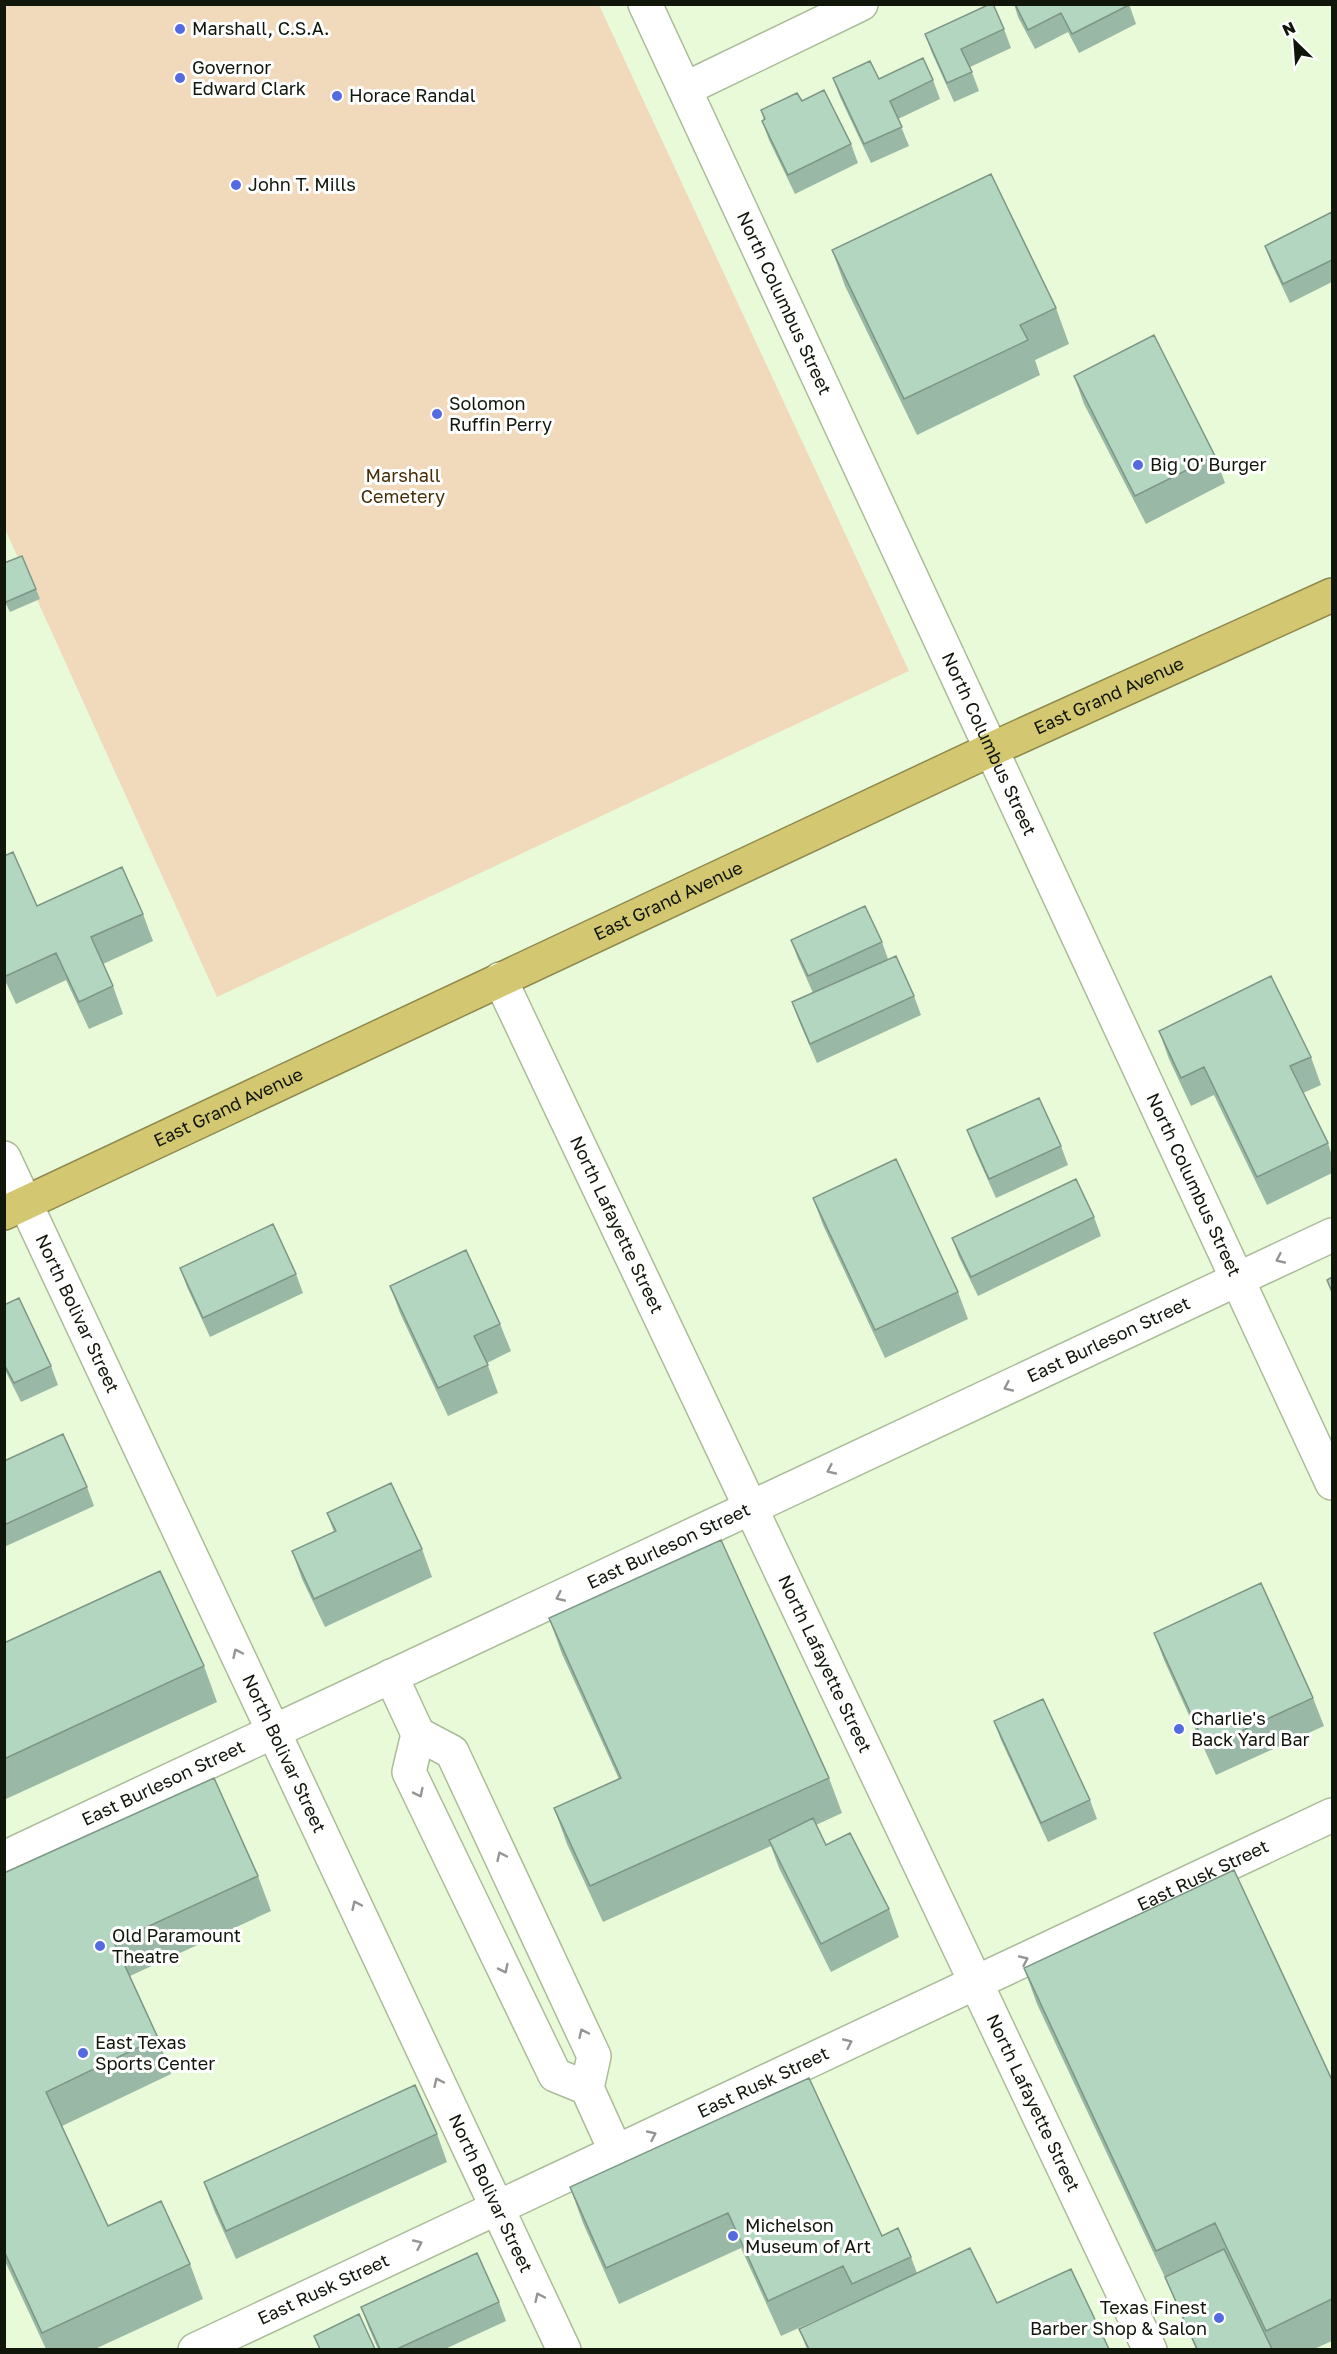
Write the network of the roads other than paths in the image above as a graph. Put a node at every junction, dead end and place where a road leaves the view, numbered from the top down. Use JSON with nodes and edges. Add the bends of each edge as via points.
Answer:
{"nodes":[{"id":1,"x":645,"y":4,"type":"edge"},
{"id":2,"x":861,"y":4,"type":"edge"},
{"id":3,"x":685,"y":89,"type":"junction"},
{"id":4,"x":1332,"y":594,"type":"edge"},
{"id":5,"x":992,"y":749,"type":"junction"},
{"id":6,"x":500,"y":979,"type":"junction"},
{"id":7,"x":4,"y":1158,"type":"edge"},
{"id":8,"x":15,"y":1208,"type":"edge"},
{"id":9,"x":1332,"y":1234,"type":"edge"},
{"id":10,"x":1238,"y":1279,"type":"junction"},
{"id":11,"x":1332,"y":1483,"type":"edge"},
{"id":12,"x":750,"y":1508,"type":"junction"},
{"id":13,"x":391,"y":1676,"type":"junction"},
{"id":14,"x":274,"y":1731,"type":"junction"},
{"id":15,"x":418,"y":1734,"type":"junction"},
{"id":16,"x":1332,"y":1815,"type":"edge"},
{"id":17,"x":4,"y":1858,"type":"edge"},
{"id":18,"x":975,"y":1983,"type":"junction"},
{"id":19,"x":587,"y":2088,"type":"junction"},
{"id":20,"x":616,"y":2152,"type":"junction"},
{"id":21,"x":497,"y":2207,"type":"junction"},
{"id":22,"x":195,"y":2349,"type":"edge"},
{"id":23,"x":564,"y":2349,"type":"edge"},
{"id":24,"x":1150,"y":2349,"type":"edge"}],
"edges":[{"from":1,"to":3,"type":"street","name":"North Columbus Street"},
{"from":2,"to":3,"type":"street"},
{"from":3,"to":5,"type":"street","name":"North Columbus Street"},
{"from":4,"to":5,"type":"highway","name":"East Grand Avenue"},
{"from":5,"to":6,"type":"highway","name":"East Grand Avenue"},
{"from":5,"to":10,"type":"street","name":"North Columbus Street"},
{"from":6,"to":8,"type":"highway","name":"East Grand Avenue"},
{"from":6,"to":12,"type":"street","name":"North Lafayette Street"},
{"from":7,"to":8,"type":"street","name":"North Bolivar Street"},
{"from":14,"to":8,"type":"street","name":"North Bolivar Street","one_way":true},
{"from":9,"to":10,"type":"street","name":"East Burleson Street","one_way":true},
{"from":10,"to":11,"type":"street","name":"North Columbus Street"},
{"from":10,"to":12,"type":"street","name":"East Burleson Street","one_way":true},
{"from":12,"to":13,"type":"street","name":"East Burleson Street","one_way":true},
{"from":12,"to":18,"type":"street","name":"North Lafayette Street"},
{"from":13,"to":14,"type":"street","name":"East Burleson Street"},
{"from":13,"to":15,"type":"street"},
{"from":14,"to":17,"type":"street","name":"East Burleson Street"},
{"from":21,"to":14,"type":"street","name":"North Bolivar Street","one_way":true},
{"from":19,"to":15,"type":"street","one_way":true,"via":[[594,2056],[452,1752]]},
{"from":15,"to":19,"type":"street","one_way":true,"via":[[409,1772],[555,2075]]},
{"from":18,"to":16,"type":"street","name":"East Rusk Street","one_way":true},
{"from":20,"to":18,"type":"street","name":"East Rusk Street","one_way":true},
{"from":18,"to":24,"type":"street","name":"North Lafayette Street"},
{"from":19,"to":20,"type":"street"},
{"from":20,"to":21,"type":"street","name":"East Rusk Street"},
{"from":22,"to":21,"type":"street","name":"East Rusk Street","one_way":true},
{"from":23,"to":21,"type":"street","name":"North Bolivar Street","one_way":true}]}
